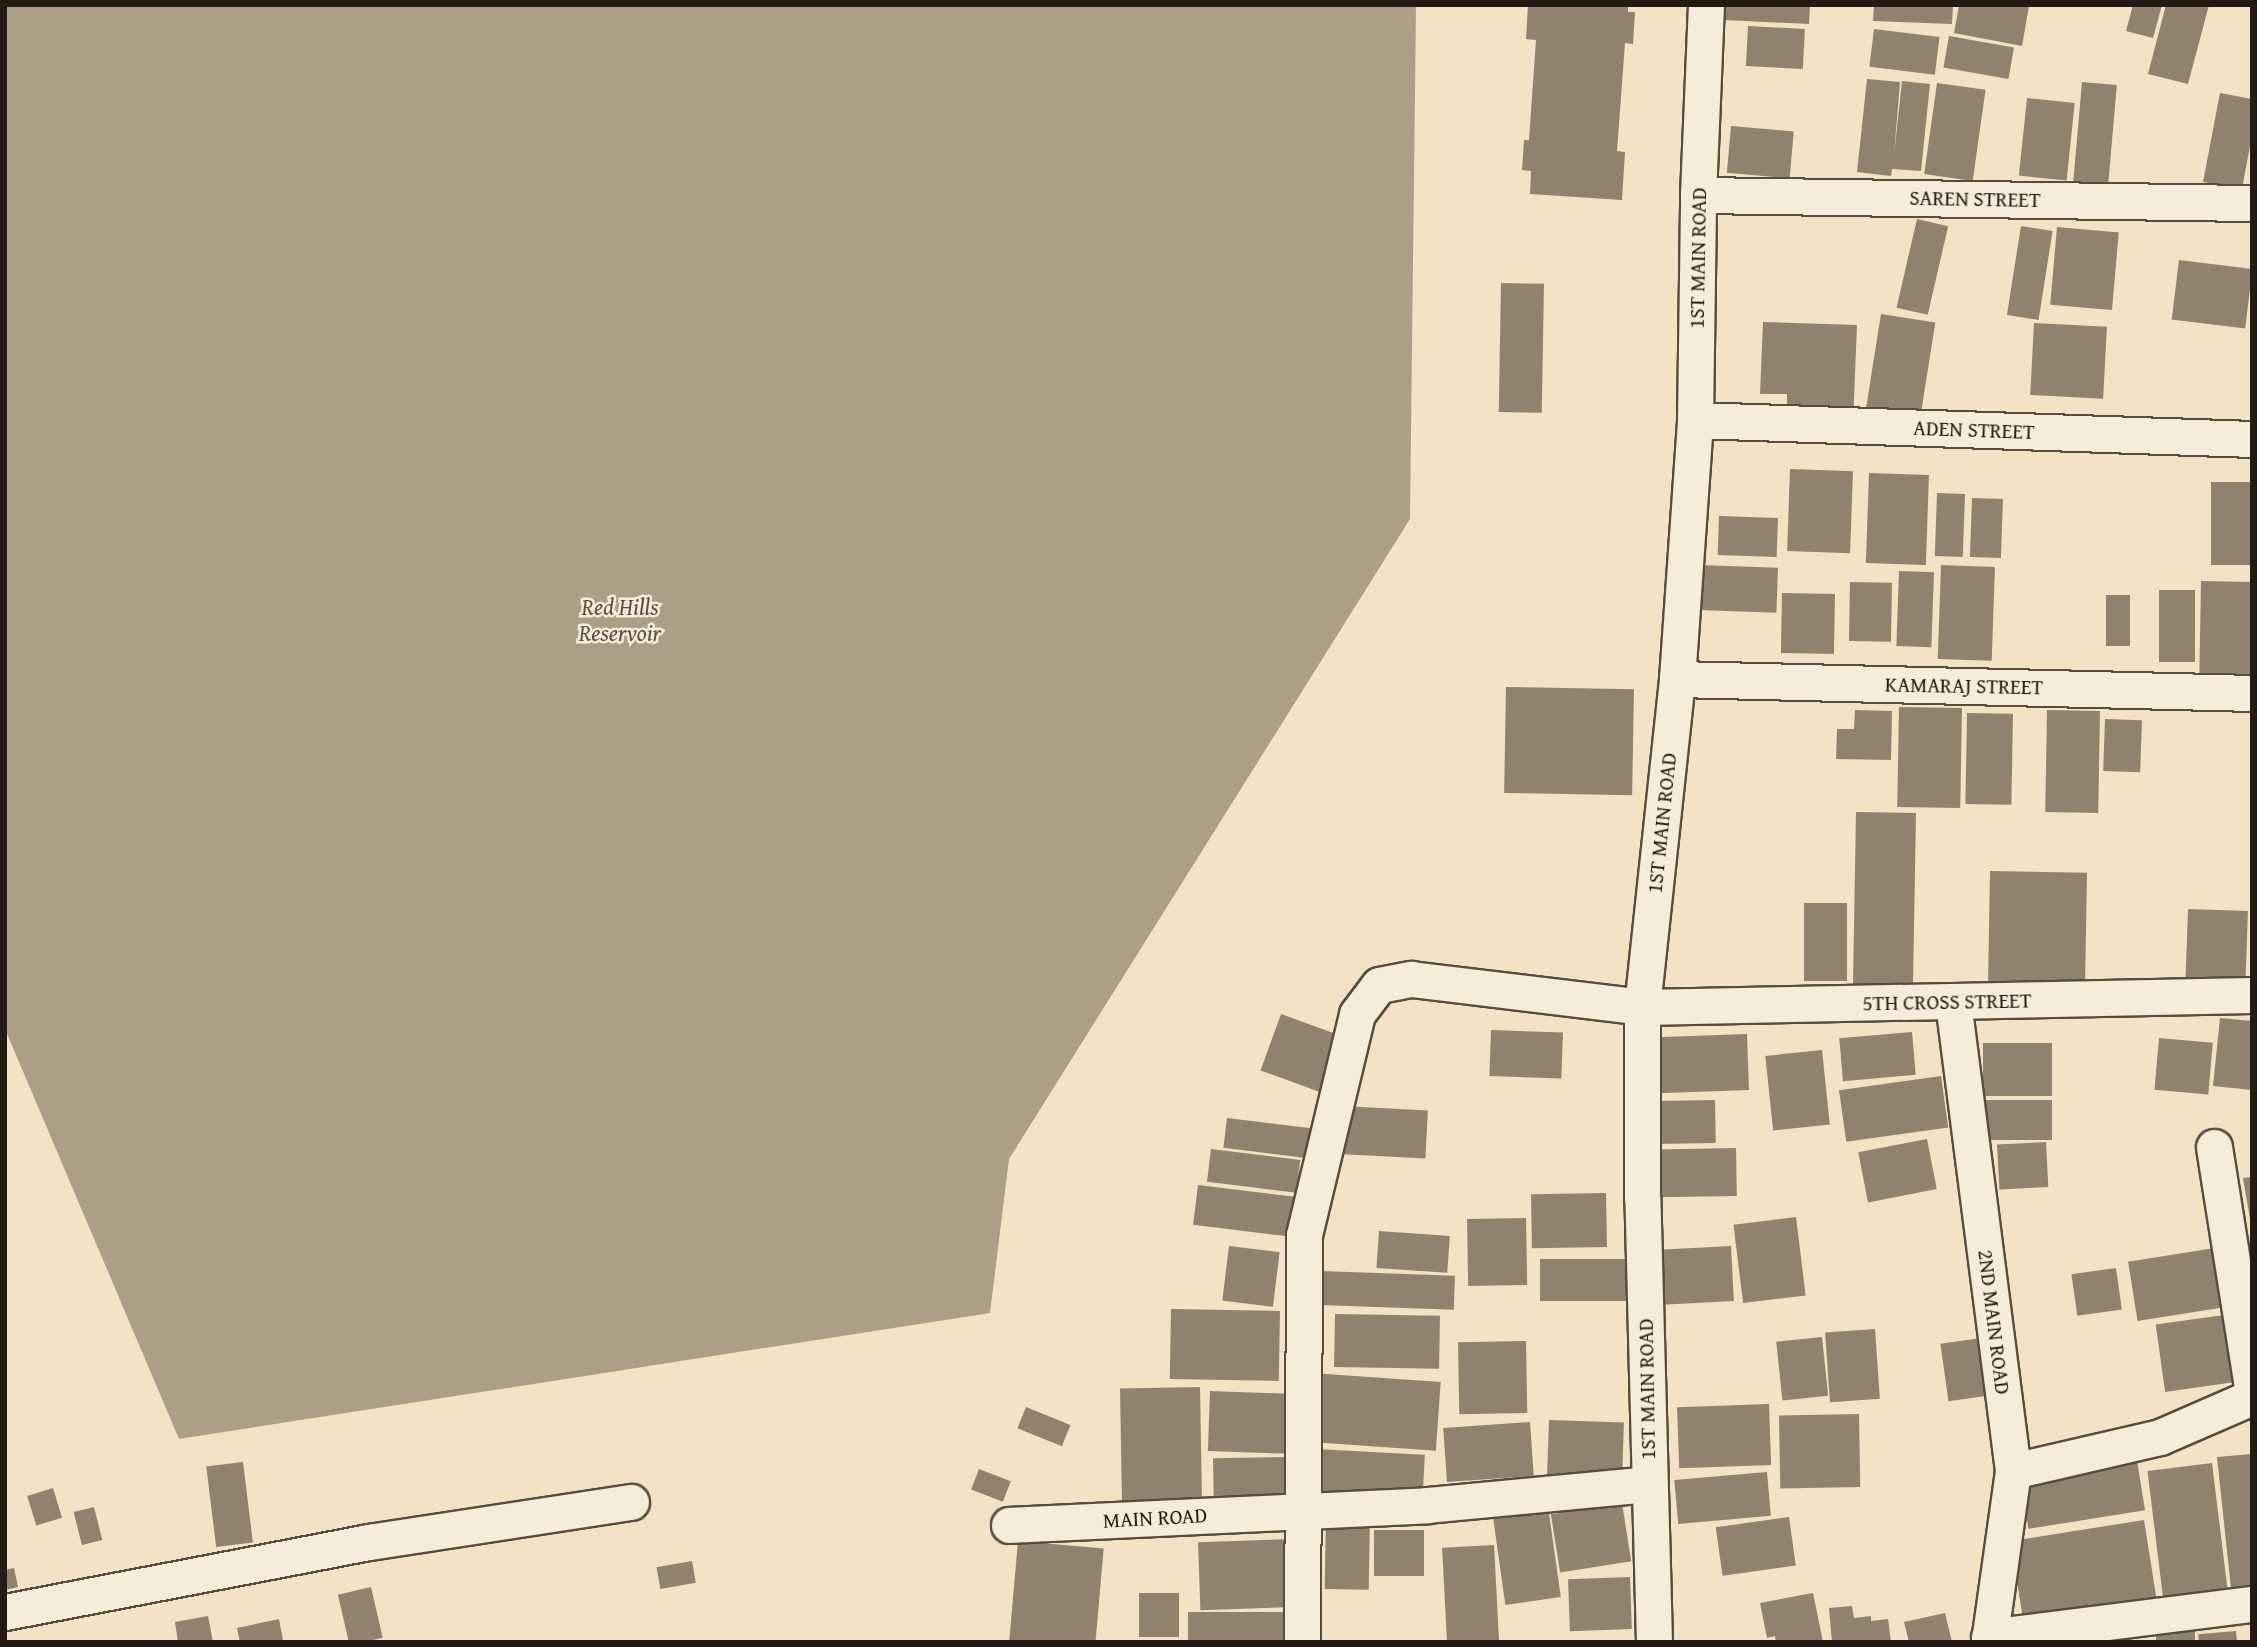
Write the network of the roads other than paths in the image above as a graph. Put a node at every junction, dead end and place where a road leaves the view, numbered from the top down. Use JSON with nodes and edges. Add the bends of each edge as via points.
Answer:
{"nodes":[{"id":1,"x":1706,"y":5,"type":"edge"},
{"id":2,"x":1698,"y":195,"type":"junction"},
{"id":3,"x":2252,"y":203,"type":"edge"},
{"id":4,"x":1695,"y":420,"type":"junction"},
{"id":5,"x":2252,"y":439,"type":"edge"},
{"id":6,"x":1677,"y":680,"type":"junction"},
{"id":7,"x":2252,"y":693,"type":"edge"},
{"id":8,"x":2252,"y":995,"type":"edge"},
{"id":9,"x":1953,"y":1002,"type":"junction"},
{"id":10,"x":1642,"y":1007,"type":"junction"},
{"id":11,"x":2214,"y":1147,"type":"dead end"},
{"id":12,"x":2252,"y":1387,"type":"edge"},
{"id":13,"x":2252,"y":1396,"type":"edge"},
{"id":14,"x":2013,"y":1471,"type":"junction"},
{"id":15,"x":1649,"y":1484,"type":"junction"},
{"id":16,"x":631,"y":1503,"type":"dead end"},
{"id":17,"x":1301,"y":1511,"type":"junction"},
{"id":18,"x":1009,"y":1525,"type":"dead end"},
{"id":19,"x":2252,"y":1604,"type":"edge"},
{"id":20,"x":5,"y":1612,"type":"edge"},
{"id":21,"x":1989,"y":1639,"type":"edge"},
{"id":22,"x":1302,"y":1642,"type":"edge"},
{"id":23,"x":1654,"y":1642,"type":"edge"}],
"edges":[{"from":1,"to":2,"type":"street","name":"1ST MAIN ROAD"},
{"from":2,"to":3,"type":"street","name":"SAREN STREET"},
{"from":2,"to":4,"type":"street","name":"1ST MAIN ROAD"},
{"from":4,"to":5,"type":"street","name":"ADEN STREET"},
{"from":4,"to":6,"type":"street","name":"1ST MAIN ROAD"},
{"from":6,"to":7,"type":"street","name":"KAMARAJ STREET"},
{"from":6,"to":10,"type":"street","name":"1ST MAIN ROAD"},
{"from":8,"to":9,"type":"street","name":"5TH CROSS STREET"},
{"from":9,"to":10,"type":"street","name":"5TH CROSS STREET"},
{"from":9,"to":14,"type":"street","name":"2ND MAIN ROAD"},
{"from":10,"to":15,"type":"street","name":"1ST MAIN ROAD"},
{"from":10,"to":17,"type":"street","name":"5TH CROSS STREET","via":[[1411,979],[1379,985],[1357,1014],[1304,1235]]},
{"from":11,"to":12,"type":"street"},
{"from":13,"to":14,"type":"street","via":[[2160,1437]]},
{"from":14,"to":21,"type":"street","name":"2ND MAIN ROAD"},
{"from":15,"to":17,"type":"street","name":"MAIN ROAD","via":[[1427,1505]]},
{"from":15,"to":23,"type":"street","name":"1ST MAIN ROAD"},
{"from":16,"to":20,"type":"street","via":[[369,1542]]},
{"from":17,"to":18,"type":"street","name":"MAIN ROAD"},
{"from":17,"to":22,"type":"street","name":"5TH CROSS STREET"},
{"from":19,"to":21,"type":"street"}]}
